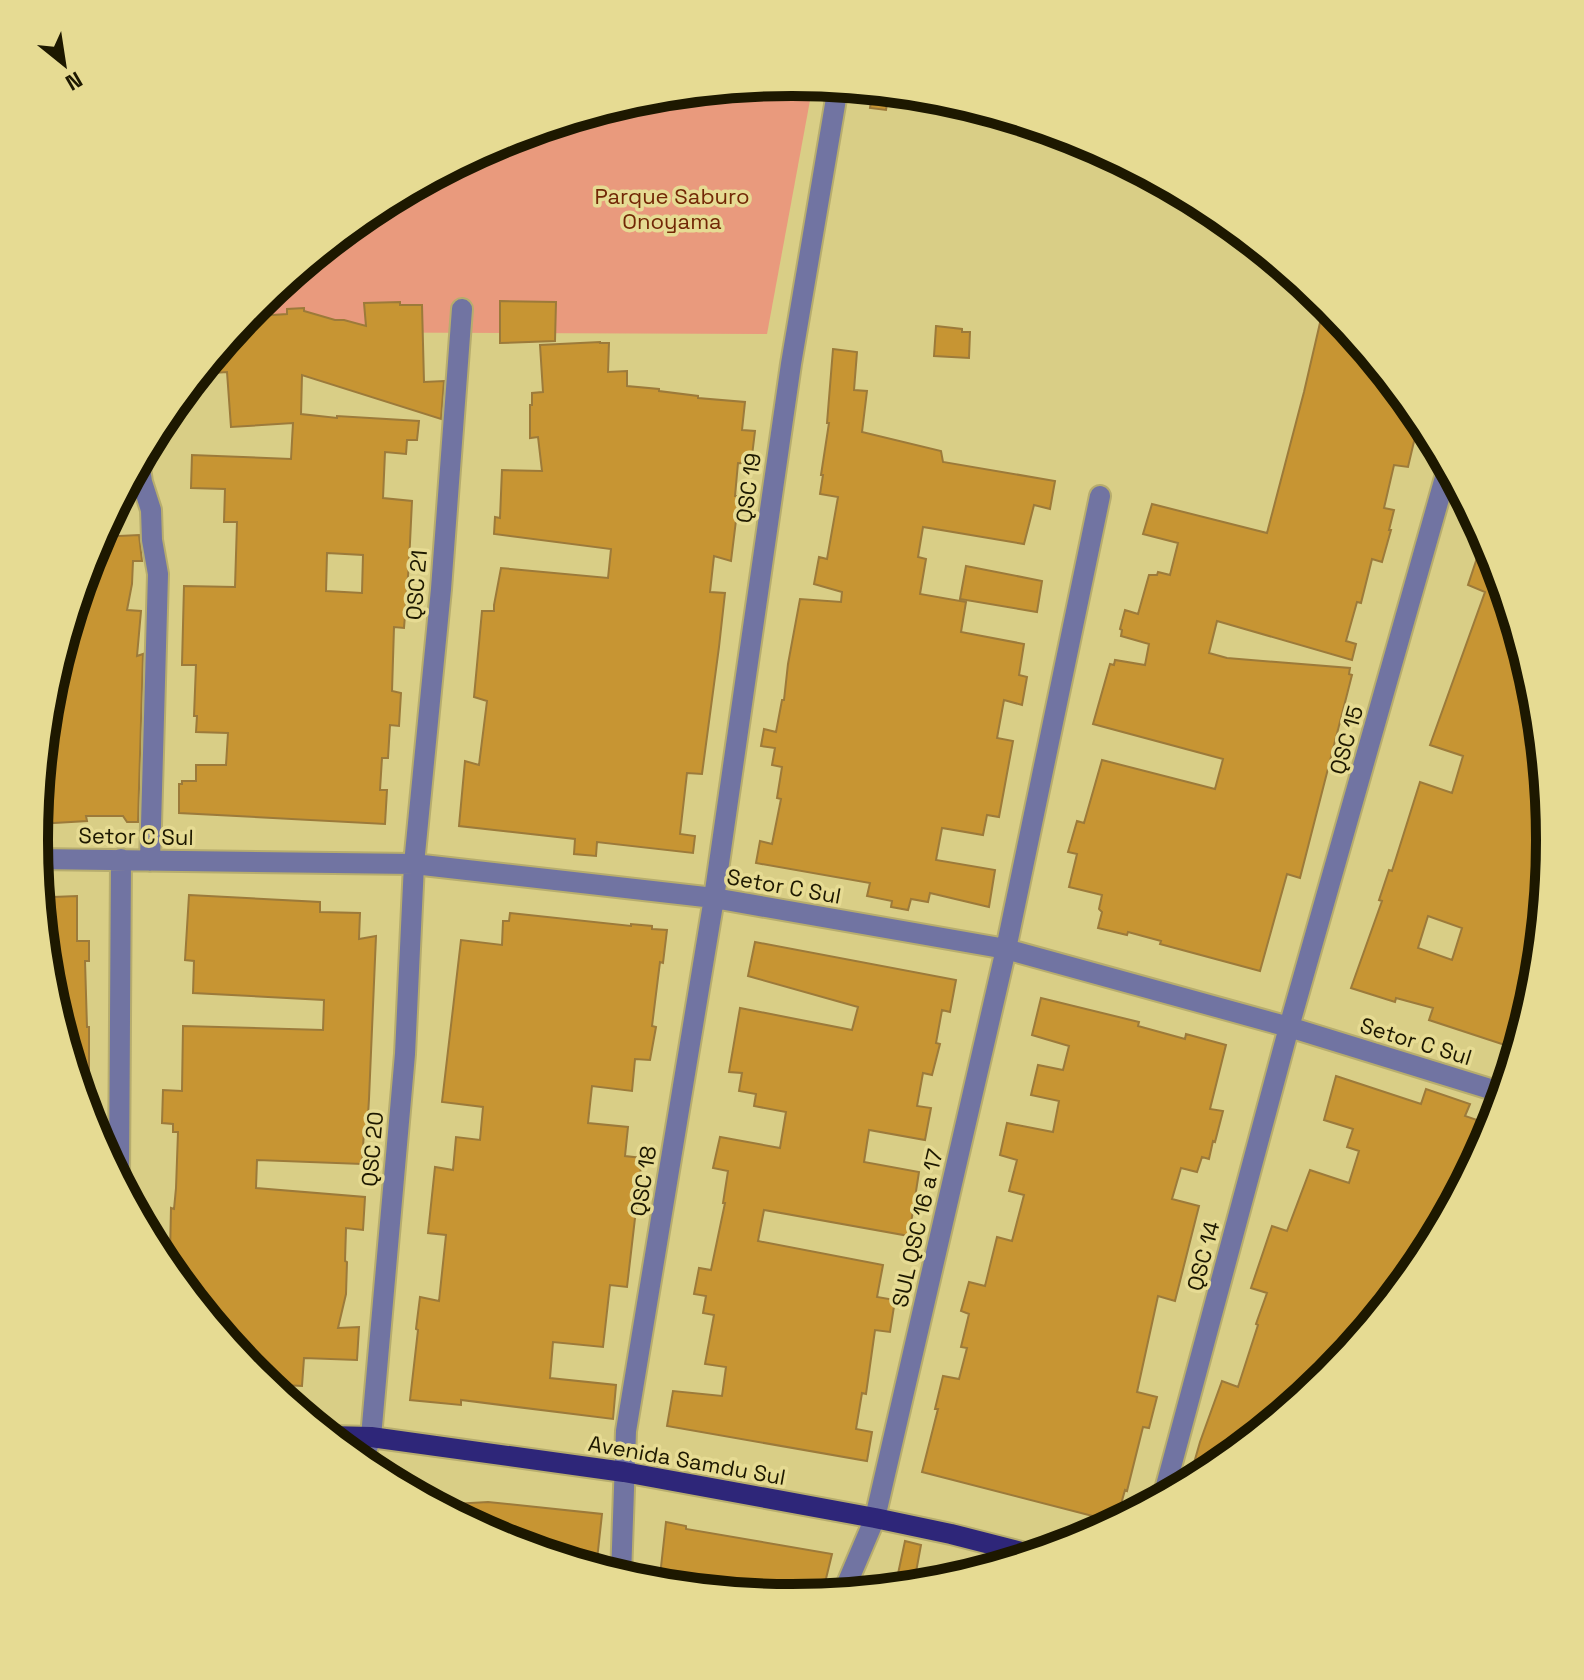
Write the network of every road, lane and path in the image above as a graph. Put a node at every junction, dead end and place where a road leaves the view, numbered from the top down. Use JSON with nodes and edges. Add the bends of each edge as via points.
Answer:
{"nodes":[{"id":1,"x":836,"y":98,"type":"edge"},
{"id":2,"x":462,"y":309,"type":"dead end"},
{"id":3,"x":142,"y":480,"type":"edge"},
{"id":4,"x":1444,"y":482,"type":"edge"},
{"id":5,"x":1100,"y":496,"type":"dead end"},
{"id":6,"x":49,"y":859,"type":"edge"},
{"id":7,"x":121,"y":859,"type":"junction"},
{"id":8,"x":150,"y":861,"type":"junction"},
{"id":9,"x":414,"y":864,"type":"junction"},
{"id":10,"x":714,"y":898,"type":"junction"},
{"id":11,"x":1006,"y":949,"type":"junction"},
{"id":12,"x":1289,"y":1027,"type":"junction"},
{"id":13,"x":1493,"y":1090,"type":"edge"},
{"id":14,"x":119,"y":1156,"type":"edge"},
{"id":15,"x":348,"y":1436,"type":"edge"},
{"id":16,"x":371,"y":1437,"type":"junction"},
{"id":17,"x":367,"y":1450,"type":"edge"},
{"id":18,"x":624,"y":1472,"type":"junction"},
{"id":19,"x":1167,"y":1482,"type":"edge"},
{"id":20,"x":875,"y":1518,"type":"junction"},
{"id":21,"x":1014,"y":1550,"type":"edge"},
{"id":22,"x":621,"y":1564,"type":"edge"},
{"id":23,"x":848,"y":1581,"type":"edge"}],
"edges":[{"from":1,"to":10,"type":"street","name":"QSC 19","via":[[784,410]]},
{"from":2,"to":9,"type":"street","name":"QSC 21"},
{"from":3,"to":8,"type":"street","via":[[151,510],[158,574]]},
{"from":4,"to":12,"type":"street","name":"QSC 15"},
{"from":5,"to":11,"type":"street","name":"SUL QSC 16 a 17"},
{"from":6,"to":7,"type":"street","name":"Setor C Sul"},
{"from":7,"to":8,"type":"street","name":"Setor C Sul"},
{"from":7,"to":14,"type":"street"},
{"from":8,"to":9,"type":"street","name":"Setor C Sul"},
{"from":9,"to":10,"type":"street","name":"Setor C Sul"},
{"from":9,"to":16,"type":"street","name":"QSC 20","via":[[405,1054]]},
{"from":10,"to":11,"type":"street","name":"Setor C Sul"},
{"from":10,"to":18,"type":"street","name":"QSC 18","via":[[633,1384]]},
{"from":11,"to":12,"type":"street","name":"Setor C Sul"},
{"from":11,"to":20,"type":"street","name":"SUL QSC 16 a 17"},
{"from":12,"to":13,"type":"street","name":"Setor C Sul"},
{"from":12,"to":19,"type":"street","name":"QSC 14"},
{"from":15,"to":16,"type":"main road","name":"Avenida Samdu Sul"},
{"from":16,"to":17,"type":"street","name":"QSC 20"},
{"from":16,"to":18,"type":"main road","name":"Avenida Samdu Sul"},
{"from":18,"to":20,"type":"main road","name":"Avenida Samdu Sul"},
{"from":18,"to":22,"type":"street","name":"QSC 18"},
{"from":20,"to":21,"type":"main road","name":"Avenida Samdu Sul"},
{"from":20,"to":23,"type":"street","name":"SUL QSC 16 a 17"}]}
